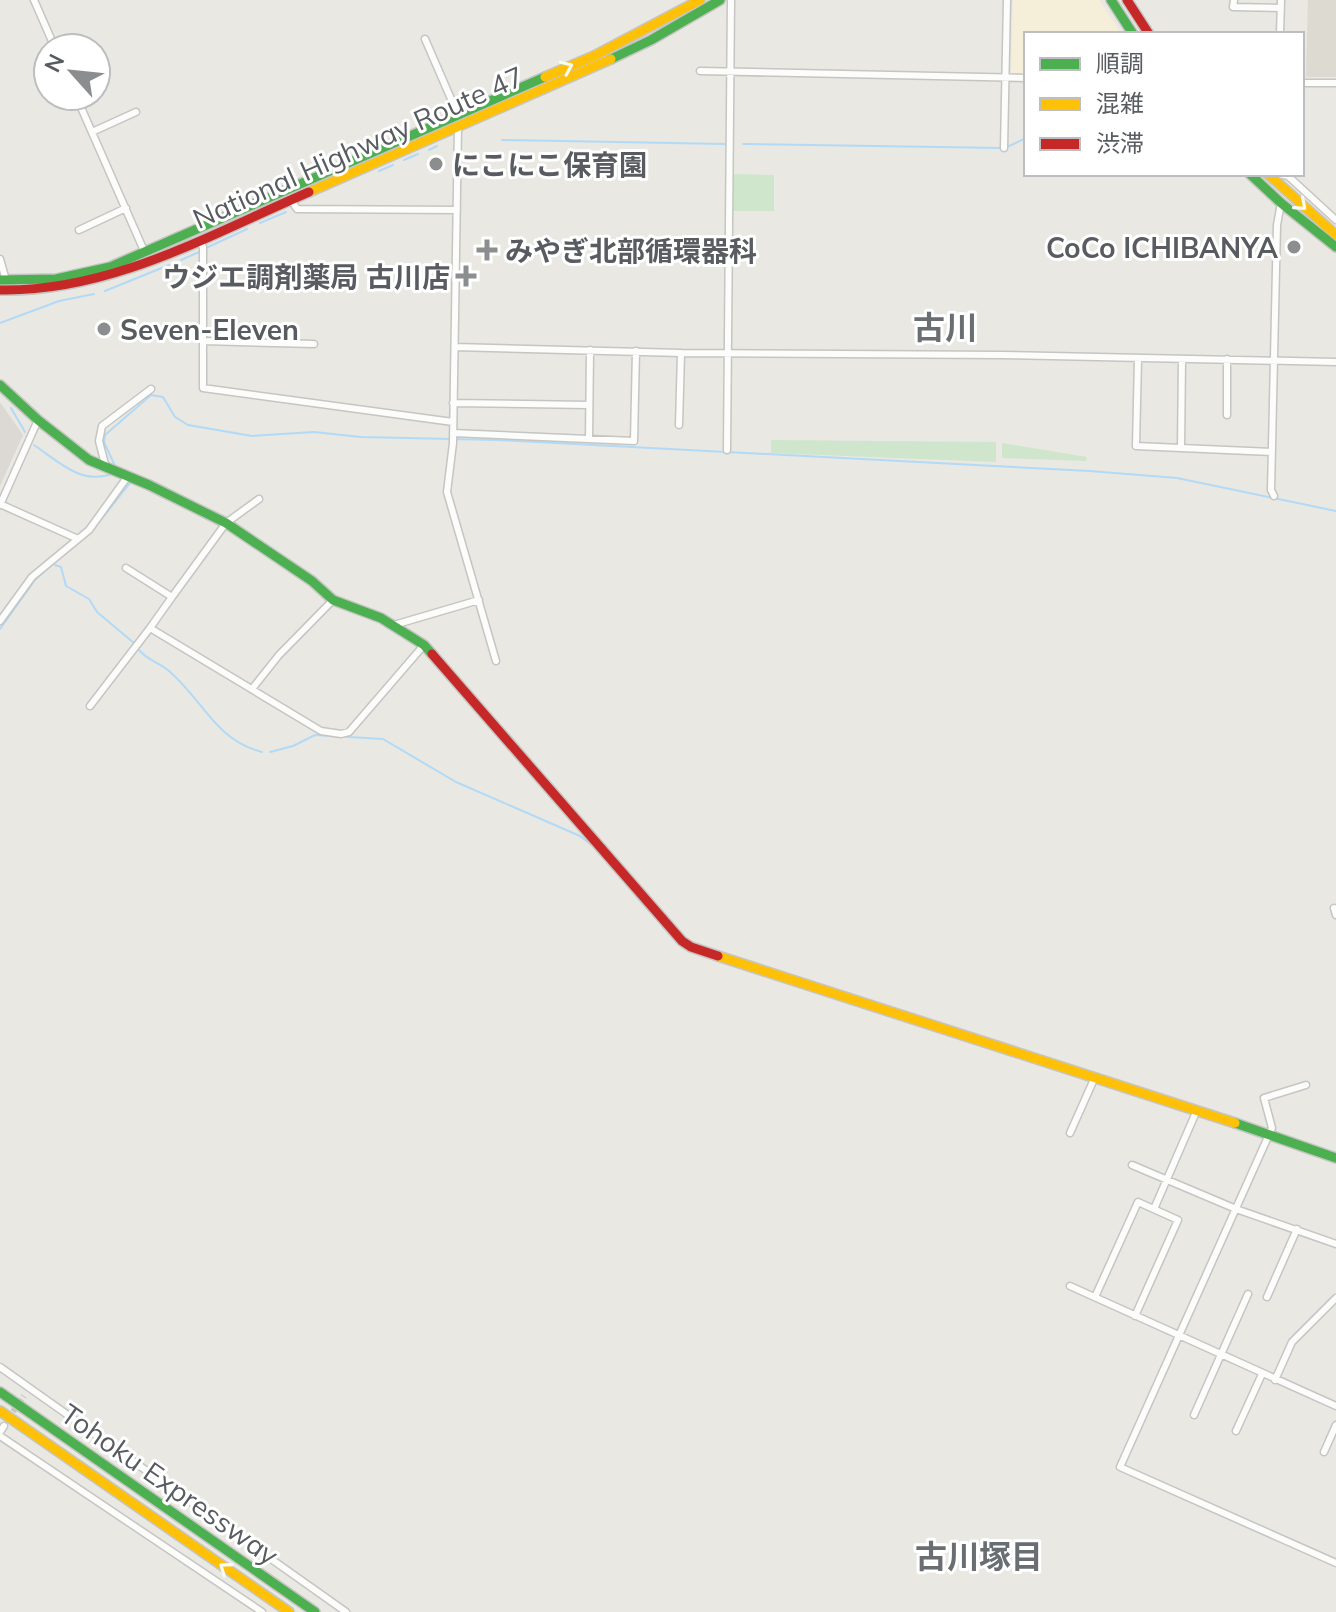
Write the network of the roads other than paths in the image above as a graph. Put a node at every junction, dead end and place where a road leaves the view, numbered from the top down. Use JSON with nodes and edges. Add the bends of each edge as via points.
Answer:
{"nodes":[{"id":1,"x":44,"y":0,"type":"edge"},
{"id":2,"x":700,"y":0,"type":"edge"},
{"id":3,"x":720,"y":0,"type":"edge"},
{"id":4,"x":731,"y":0,"type":"edge"},
{"id":5,"x":1007,"y":0,"type":"edge"},
{"id":6,"x":1111,"y":0,"type":"edge"},
{"id":7,"x":1127,"y":0,"type":"edge"},
{"id":8,"x":1234,"y":0,"type":"edge"},
{"id":9,"x":34,"y":2,"type":"edge"},
{"id":10,"x":1281,"y":4,"type":"edge"},
{"id":11,"x":48,"y":32,"type":"edge"},
{"id":12,"x":1132,"y":32,"type":"edge"},
{"id":13,"x":1148,"y":32,"type":"edge"},
{"id":14,"x":1280,"y":32,"type":"edge"},
{"id":15,"x":425,"y":39,"type":"dead end"},
{"id":16,"x":700,"y":71,"type":"dead end"},
{"id":17,"x":731,"y":71,"type":"junction"},
{"id":18,"x":1006,"y":78,"type":"junction"},
{"id":19,"x":1024,"y":78,"type":"edge"},
{"id":20,"x":1304,"y":83,"type":"edge"},
{"id":21,"x":1336,"y":83,"type":"edge"},
{"id":22,"x":83,"y":112,"type":"edge"},
{"id":23,"x":136,"y":112,"type":"dead end"},
{"id":24,"x":458,"y":121,"type":"junction"},
{"id":25,"x":92,"y":132,"type":"junction"},
{"id":26,"x":1004,"y":148,"type":"dead end"},
{"id":27,"x":1252,"y":176,"type":"edge"},
{"id":28,"x":1270,"y":176,"type":"edge"},
{"id":29,"x":1279,"y":176,"type":"edge"},
{"id":30,"x":1288,"y":176,"type":"edge"},
{"id":31,"x":1280,"y":186,"type":"junction"},
{"id":32,"x":291,"y":200,"type":"junction"},
{"id":33,"x":1281,"y":203,"type":"junction"},
{"id":34,"x":126,"y":208,"type":"junction"},
{"id":35,"x":457,"y":210,"type":"junction"},
{"id":36,"x":1336,"y":220,"type":"edge"},
{"id":37,"x":79,"y":230,"type":"dead end"},
{"id":38,"x":1336,"y":235,"type":"edge"},
{"id":39,"x":199,"y":241,"type":"junction"},
{"id":40,"x":1336,"y":247,"type":"edge"},
{"id":41,"x":145,"y":253,"type":"junction"},
{"id":42,"x":0,"y":259,"type":"edge"},
{"id":43,"x":3,"y":280,"type":"edge"},
{"id":44,"x":0,"y":290,"type":"edge"},
{"id":45,"x":203,"y":341,"type":"junction"},
{"id":46,"x":314,"y":344,"type":"dead end"},
{"id":47,"x":455,"y":347,"type":"junction"},
{"id":48,"x":590,"y":350,"type":"junction"},
{"id":49,"x":636,"y":351,"type":"junction"},
{"id":50,"x":681,"y":353,"type":"junction"},
{"id":51,"x":728,"y":353,"type":"junction"},
{"id":52,"x":1138,"y":358,"type":"junction"},
{"id":53,"x":1182,"y":359,"type":"junction"},
{"id":54,"x":1227,"y":359,"type":"junction"},
{"id":55,"x":1274,"y":359,"type":"junction"},
{"id":56,"x":1336,"y":362,"type":"edge"},
{"id":57,"x":0,"y":385,"type":"edge"},
{"id":58,"x":151,"y":389,"type":"dead end"},
{"id":59,"x":453,"y":403,"type":"junction"},
{"id":60,"x":589,"y":405,"type":"junction"},
{"id":61,"x":1227,"y":415,"type":"dead end"},
{"id":62,"x":38,"y":420,"type":"junction"},
{"id":63,"x":453,"y":422,"type":"junction"},
{"id":64,"x":679,"y":425,"type":"dead end"},
{"id":65,"x":453,"y":437,"type":"junction"},
{"id":66,"x":589,"y":439,"type":"junction"},
{"id":67,"x":1181,"y":448,"type":"junction"},
{"id":68,"x":727,"y":450,"type":"dead end"},
{"id":69,"x":1272,"y":452,"type":"junction"},
{"id":70,"x":112,"y":470,"type":"junction"},
{"id":71,"x":128,"y":476,"type":"junction"},
{"id":72,"x":1274,"y":496,"type":"dead end"},
{"id":73,"x":259,"y":499,"type":"dead end"},
{"id":74,"x":0,"y":505,"type":"edge"},
{"id":75,"x":226,"y":523,"type":"junction"},
{"id":76,"x":78,"y":539,"type":"junction"},
{"id":77,"x":126,"y":568,"type":"dead end"},
{"id":78,"x":172,"y":597,"type":"junction"},
{"id":79,"x":333,"y":600,"type":"junction"},
{"id":80,"x":479,"y":600,"type":"junction"},
{"id":81,"x":0,"y":621,"type":"edge"},
{"id":82,"x":394,"y":625,"type":"junction"},
{"id":83,"x":150,"y":628,"type":"junction"},
{"id":84,"x":424,"y":645,"type":"junction"},
{"id":85,"x":496,"y":661,"type":"dead end"},
{"id":86,"x":252,"y":689,"type":"junction"},
{"id":87,"x":90,"y":706,"type":"dead end"},
{"id":88,"x":1095,"y":1077,"type":"junction"},
{"id":89,"x":1306,"y":1085,"type":"dead end"},
{"id":90,"x":1197,"y":1110,"type":"junction"},
{"id":91,"x":1070,"y":1133,"type":"dead end"},
{"id":92,"x":1268,"y":1135,"type":"junction"},
{"id":93,"x":1336,"y":1158,"type":"edge"},
{"id":94,"x":1132,"y":1165,"type":"dead end"},
{"id":95,"x":1167,"y":1180,"type":"junction"},
{"id":96,"x":1154,"y":1209,"type":"junction"},
{"id":97,"x":1236,"y":1209,"type":"junction"},
{"id":98,"x":1297,"y":1229,"type":"junction"},
{"id":99,"x":1336,"y":1244,"type":"edge"},
{"id":100,"x":1070,"y":1286,"type":"dead end"},
{"id":101,"x":1248,"y":1294,"type":"dead end"},
{"id":102,"x":1095,"y":1297,"type":"junction"},
{"id":103,"x":1267,"y":1297,"type":"dead end"},
{"id":104,"x":1336,"y":1298,"type":"edge"},
{"id":105,"x":1135,"y":1316,"type":"junction"},
{"id":106,"x":1178,"y":1337,"type":"junction"},
{"id":107,"x":1220,"y":1355,"type":"junction"},
{"id":108,"x":0,"y":1367,"type":"edge"},
{"id":109,"x":1262,"y":1374,"type":"junction"},
{"id":110,"x":1275,"y":1380,"type":"junction"},
{"id":111,"x":30,"y":1389,"type":"junction"},
{"id":112,"x":0,"y":1392,"type":"edge"},
{"id":113,"x":24,"y":1396,"type":"tunnel mouth"},
{"id":114,"x":1336,"y":1406,"type":"edge"},
{"id":115,"x":0,"y":1411,"type":"edge"},
{"id":116,"x":1194,"y":1415,"type":"dead end"},
{"id":117,"x":1336,"y":1425,"type":"edge"},
{"id":118,"x":1,"y":1431,"type":"edge"},
{"id":119,"x":1236,"y":1431,"type":"dead end"},
{"id":120,"x":1324,"y":1452,"type":"dead end"},
{"id":121,"x":1336,"y":1563,"type":"edge"},
{"id":122,"x":262,"y":1612,"type":"edge"},
{"id":123,"x":289,"y":1612,"type":"edge"},
{"id":124,"x":315,"y":1612,"type":"edge"},
{"id":125,"x":346,"y":1612,"type":"edge"}],
"edges":[{"from":1,"to":9,"type":"street"},
{"from":24,"to":2,"type":"main road","name":"National Highway Route 47","one_way":true},
{"from":3,"to":24,"type":"main road","name":"National Highway Route 47","via":[[640,45]]},
{"from":4,"to":17,"type":"street"},
{"from":5,"to":18,"type":"street"},
{"from":6,"to":12,"type":"main road"},
{"from":7,"to":13,"type":"main road"},
{"from":8,"to":10,"type":"street","via":[[1233,7]]},
{"from":9,"to":11,"type":"street"},
{"from":10,"to":14,"type":"street"},
{"from":15,"to":24,"type":"street"},
{"from":16,"to":17,"type":"street"},
{"from":17,"to":18,"type":"street"},
{"from":17,"to":51,"type":"street"},
{"from":18,"to":19,"type":"street"},
{"from":18,"to":26,"type":"street"},
{"from":20,"to":21,"type":"street"},
{"from":22,"to":25,"type":"street"},
{"from":23,"to":25,"type":"street"},
{"from":24,"to":32,"type":"main road","name":"National Highway Route 47"},
{"from":24,"to":35,"type":"street"},
{"from":24,"to":41,"type":"main road","name":"National Highway Route 47"},
{"from":25,"to":34,"type":"street"},
{"from":27,"to":33,"type":"main road"},
{"from":28,"to":31,"type":"main road"},
{"from":29,"to":31,"type":"street"},
{"from":30,"to":36,"type":"street"},
{"from":31,"to":38,"type":"main road","one_way":true},
{"from":32,"to":35,"type":"street","via":[[297,209]]},
{"from":32,"to":39,"type":"main road","name":"National Highway Route 47"},
{"from":33,"to":40,"type":"main road"},
{"from":33,"to":55,"type":"street"},
{"from":34,"to":37,"type":"street"},
{"from":34,"to":41,"type":"street"},
{"from":35,"to":47,"type":"street"},
{"from":39,"to":44,"type":"main road","name":"National Highway Route 47","via":[[87,283],[46,291]]},
{"from":39,"to":45,"type":"street"},
{"from":41,"to":43,"type":"main road","name":"National Highway Route 47","via":[[85,274]]},
{"from":42,"to":43,"type":"street"},
{"from":45,"to":46,"type":"street"},
{"from":45,"to":63,"type":"street","via":[[203,388]]},
{"from":47,"to":48,"type":"street"},
{"from":47,"to":59,"type":"street"},
{"from":48,"to":49,"type":"street"},
{"from":48,"to":60,"type":"street"},
{"from":49,"to":50,"type":"street"},
{"from":49,"to":66,"type":"street","via":[[634,441]]},
{"from":50,"to":51,"type":"street"},
{"from":50,"to":64,"type":"street"},
{"from":51,"to":52,"type":"street"},
{"from":51,"to":68,"type":"street"},
{"from":52,"to":53,"type":"street"},
{"from":52,"to":67,"type":"street","via":[[1136,446]]},
{"from":53,"to":54,"type":"street"},
{"from":53,"to":67,"type":"street"},
{"from":54,"to":55,"type":"street"},
{"from":54,"to":61,"type":"street"},
{"from":55,"to":56,"type":"street"},
{"from":55,"to":69,"type":"street"},
{"from":57,"to":62,"type":"main road"},
{"from":58,"to":70,"type":"street","via":[[102,426],[99,441]]},
{"from":59,"to":60,"type":"street"},
{"from":59,"to":63,"type":"street"},
{"from":60,"to":66,"type":"street"},
{"from":62,"to":70,"type":"main road","via":[[77,452]]},
{"from":62,"to":74,"type":"street"},
{"from":63,"to":65,"type":"street"},
{"from":65,"to":66,"type":"street"},
{"from":65,"to":80,"type":"street","via":[[447,492]]},
{"from":67,"to":69,"type":"street"},
{"from":69,"to":72,"type":"street"},
{"from":70,"to":71,"type":"main road"},
{"from":71,"to":75,"type":"main road"},
{"from":71,"to":76,"type":"street"},
{"from":73,"to":75,"type":"street"},
{"from":74,"to":76,"type":"street"},
{"from":75,"to":78,"type":"street"},
{"from":75,"to":79,"type":"main road"},
{"from":76,"to":81,"type":"street","via":[[32,577]]},
{"from":77,"to":78,"type":"street"},
{"from":78,"to":83,"type":"street"},
{"from":79,"to":82,"type":"main road"},
{"from":79,"to":86,"type":"street"},
{"from":80,"to":82,"type":"street"},
{"from":80,"to":85,"type":"street"},
{"from":82,"to":84,"type":"main road"},
{"from":83,"to":86,"type":"street"},
{"from":83,"to":87,"type":"street"},
{"from":84,"to":86,"type":"street","via":[[349,732],[312,727]]},
{"from":84,"to":88,"type":"main road","via":[[682,941]]},
{"from":88,"to":90,"type":"main road"},
{"from":88,"to":91,"type":"street"},
{"from":89,"to":92,"type":"street","via":[[1264,1098],[1272,1128]]},
{"from":90,"to":92,"type":"main road"},
{"from":90,"to":95,"type":"street"},
{"from":92,"to":93,"type":"main road"},
{"from":92,"to":97,"type":"street"},
{"from":94,"to":95,"type":"street"},
{"from":95,"to":96,"type":"street"},
{"from":95,"to":97,"type":"street"},
{"from":96,"to":102,"type":"street","via":[[1138,1202]]},
{"from":96,"to":105,"type":"street","via":[[1178,1220]]},
{"from":97,"to":98,"type":"street"},
{"from":97,"to":106,"type":"street"},
{"from":98,"to":99,"type":"street"},
{"from":98,"to":103,"type":"street"},
{"from":100,"to":102,"type":"street"},
{"from":101,"to":107,"type":"street"},
{"from":102,"to":105,"type":"street"},
{"from":104,"to":110,"type":"street","via":[[1292,1342]]},
{"from":105,"to":106,"type":"street"},
{"from":106,"to":107,"type":"street"},
{"from":106,"to":121,"type":"street","via":[[1120,1467]]},
{"from":107,"to":109,"type":"street"},
{"from":107,"to":116,"type":"street"},
{"from":108,"to":111,"type":"street"},
{"from":109,"to":110,"type":"street"},
{"from":109,"to":119,"type":"street"},
{"from":110,"to":114,"type":"street"},
{"from":111,"to":113,"type":"street"},
{"from":111,"to":125,"type":"street"},
{"from":112,"to":124,"type":"main road","name":"Tohoku Expressway"},
{"from":123,"to":115,"type":"main road","name":"Tohoku Expressway","one_way":true},
{"from":117,"to":120,"type":"street"},
{"from":118,"to":122,"type":"street"}]}
